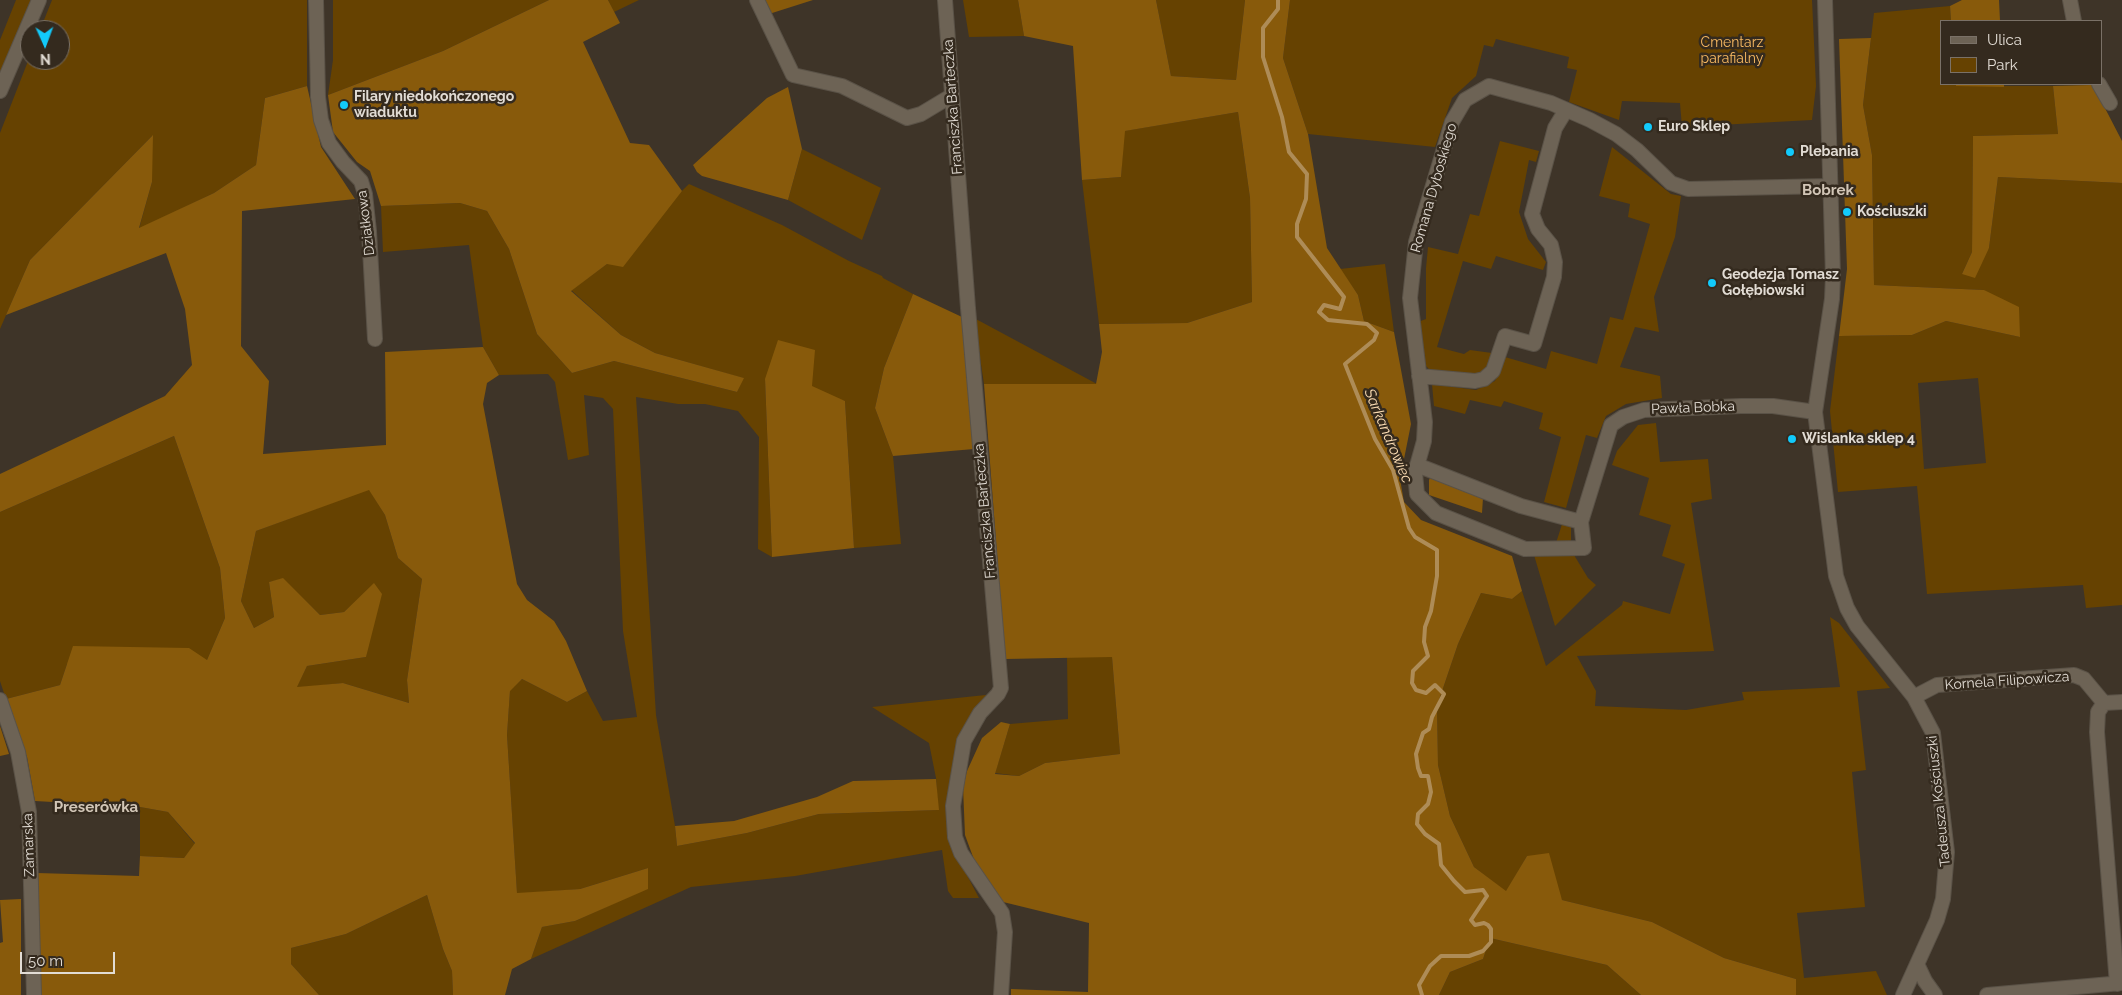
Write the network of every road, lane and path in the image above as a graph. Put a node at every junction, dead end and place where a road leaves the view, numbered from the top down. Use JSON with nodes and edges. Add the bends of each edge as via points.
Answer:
{"nodes":[{"id":1,"x":39,"y":0,"type":"edge"},
{"id":2,"x":316,"y":0,"type":"edge"},
{"id":3,"x":757,"y":0,"type":"edge"},
{"id":4,"x":945,"y":0,"type":"edge"},
{"id":5,"x":1825,"y":0,"type":"edge"},
{"id":6,"x":2070,"y":0,"type":"edge"},
{"id":7,"x":2074,"y":20,"type":"edge"},
{"id":8,"x":2100,"y":85,"type":"edge"},
{"id":9,"x":0,"y":91,"type":"edge"},
{"id":10,"x":951,"y":96,"type":"junction"},
{"id":11,"x":2110,"y":104,"type":"dead end"},
{"id":12,"x":1566,"y":110,"type":"junction"},
{"id":13,"x":1829,"y":186,"type":"junction"},
{"id":14,"x":375,"y":339,"type":"dead end"},
{"id":15,"x":1420,"y":376,"type":"junction"},
{"id":16,"x":1815,"y":412,"type":"junction"},
{"id":17,"x":1417,"y":465,"type":"junction"},
{"id":18,"x":1581,"y":522,"type":"junction"},
{"id":19,"x":1584,"y":548,"type":"joint"},
{"id":20,"x":1914,"y":697,"type":"junction"},
{"id":21,"x":0,"y":700,"type":"edge"},
{"id":22,"x":2122,"y":702,"type":"edge"},
{"id":23,"x":2104,"y":703,"type":"junction"},
{"id":24,"x":1918,"y":964,"type":"junction"},
{"id":25,"x":2119,"y":984,"type":"edge"},
{"id":26,"x":34,"y":995,"type":"edge"},
{"id":27,"x":1002,"y":995,"type":"edge"},
{"id":28,"x":1903,"y":995,"type":"edge"},
{"id":29,"x":1935,"y":995,"type":"edge"},
{"id":30,"x":1987,"y":995,"type":"edge"}],
"edges":[{"from":1,"to":9,"type":"street"},
{"from":2,"to":14,"type":"street","name":"Działkowa","via":[[321,120],[329,143],[361,181],[365,194]]},
{"from":3,"to":10,"type":"street","via":[[793,75],[842,86],[907,118],[921,114]]},
{"from":4,"to":10,"type":"street","name":"Franciszka Barteczka"},
{"from":5,"to":13,"type":"street","name":"Tadeusza Kościuszki"},
{"from":6,"to":7,"type":"street"},
{"from":8,"to":11,"type":"street"},
{"from":10,"to":27,"type":"street","name":"Franciszka Barteczka","via":[[1001,688],[980,712],[964,741],[953,806],[955,837],[961,853],[1002,912],[1005,932]]},
{"from":12,"to":13,"type":"street","name":"Romana Dyboskiego","via":[[1616,134],[1671,183],[1688,190]]},
{"from":12,"to":15,"type":"street","via":[[1556,128],[1532,214],[1551,246],[1556,262],[1534,344],[1505,336],[1493,371],[1484,379]]},
{"from":12,"to":15,"type":"street","name":"Romana Dyboskiego","via":[[1489,86],[1465,100],[1452,122],[1416,242],[1410,298]]},
{"from":13,"to":16,"type":"street","name":"Tadeusza Kościuszki","via":[[1832,299]]},
{"from":15,"to":17,"type":"street","name":"Romana Dyboskiego","via":[[1425,422]]},
{"from":16,"to":18,"type":"street","name":"Pawła Bobka","via":[[1773,406],[1741,406],[1644,410],[1623,417],[1612,425]]},
{"from":16,"to":20,"type":"street","name":"Tadeusza Kościuszki","via":[[1836,576],[1841,592],[1857,626]]},
{"from":17,"to":18,"type":"street","via":[[1521,506]]},
{"from":17,"to":19,"type":"street","name":"Romana Dyboskiego","via":[[1417,494],[1436,514],[1525,549]]},
{"from":18,"to":19,"type":"street","name":"Pawła Bobka"},
{"from":20,"to":23,"type":"street","name":"Kornela Filipowicza","via":[[1937,685],[2074,675],[2084,679]]},
{"from":20,"to":24,"type":"street","name":"Tadeusza Kościuszki","via":[[1933,733],[1947,852],[1944,899]]},
{"from":21,"to":26,"type":"street","name":"Zamarska","via":[[18,752],[29,812]]},
{"from":22,"to":23,"type":"street"},
{"from":23,"to":25,"type":"street","via":[[2098,712],[2097,732]]},
{"from":24,"to":28,"type":"street","name":"Tadeusza Kościuszki"},
{"from":24,"to":29,"type":"street"},
{"from":25,"to":30,"type":"street"}]}
